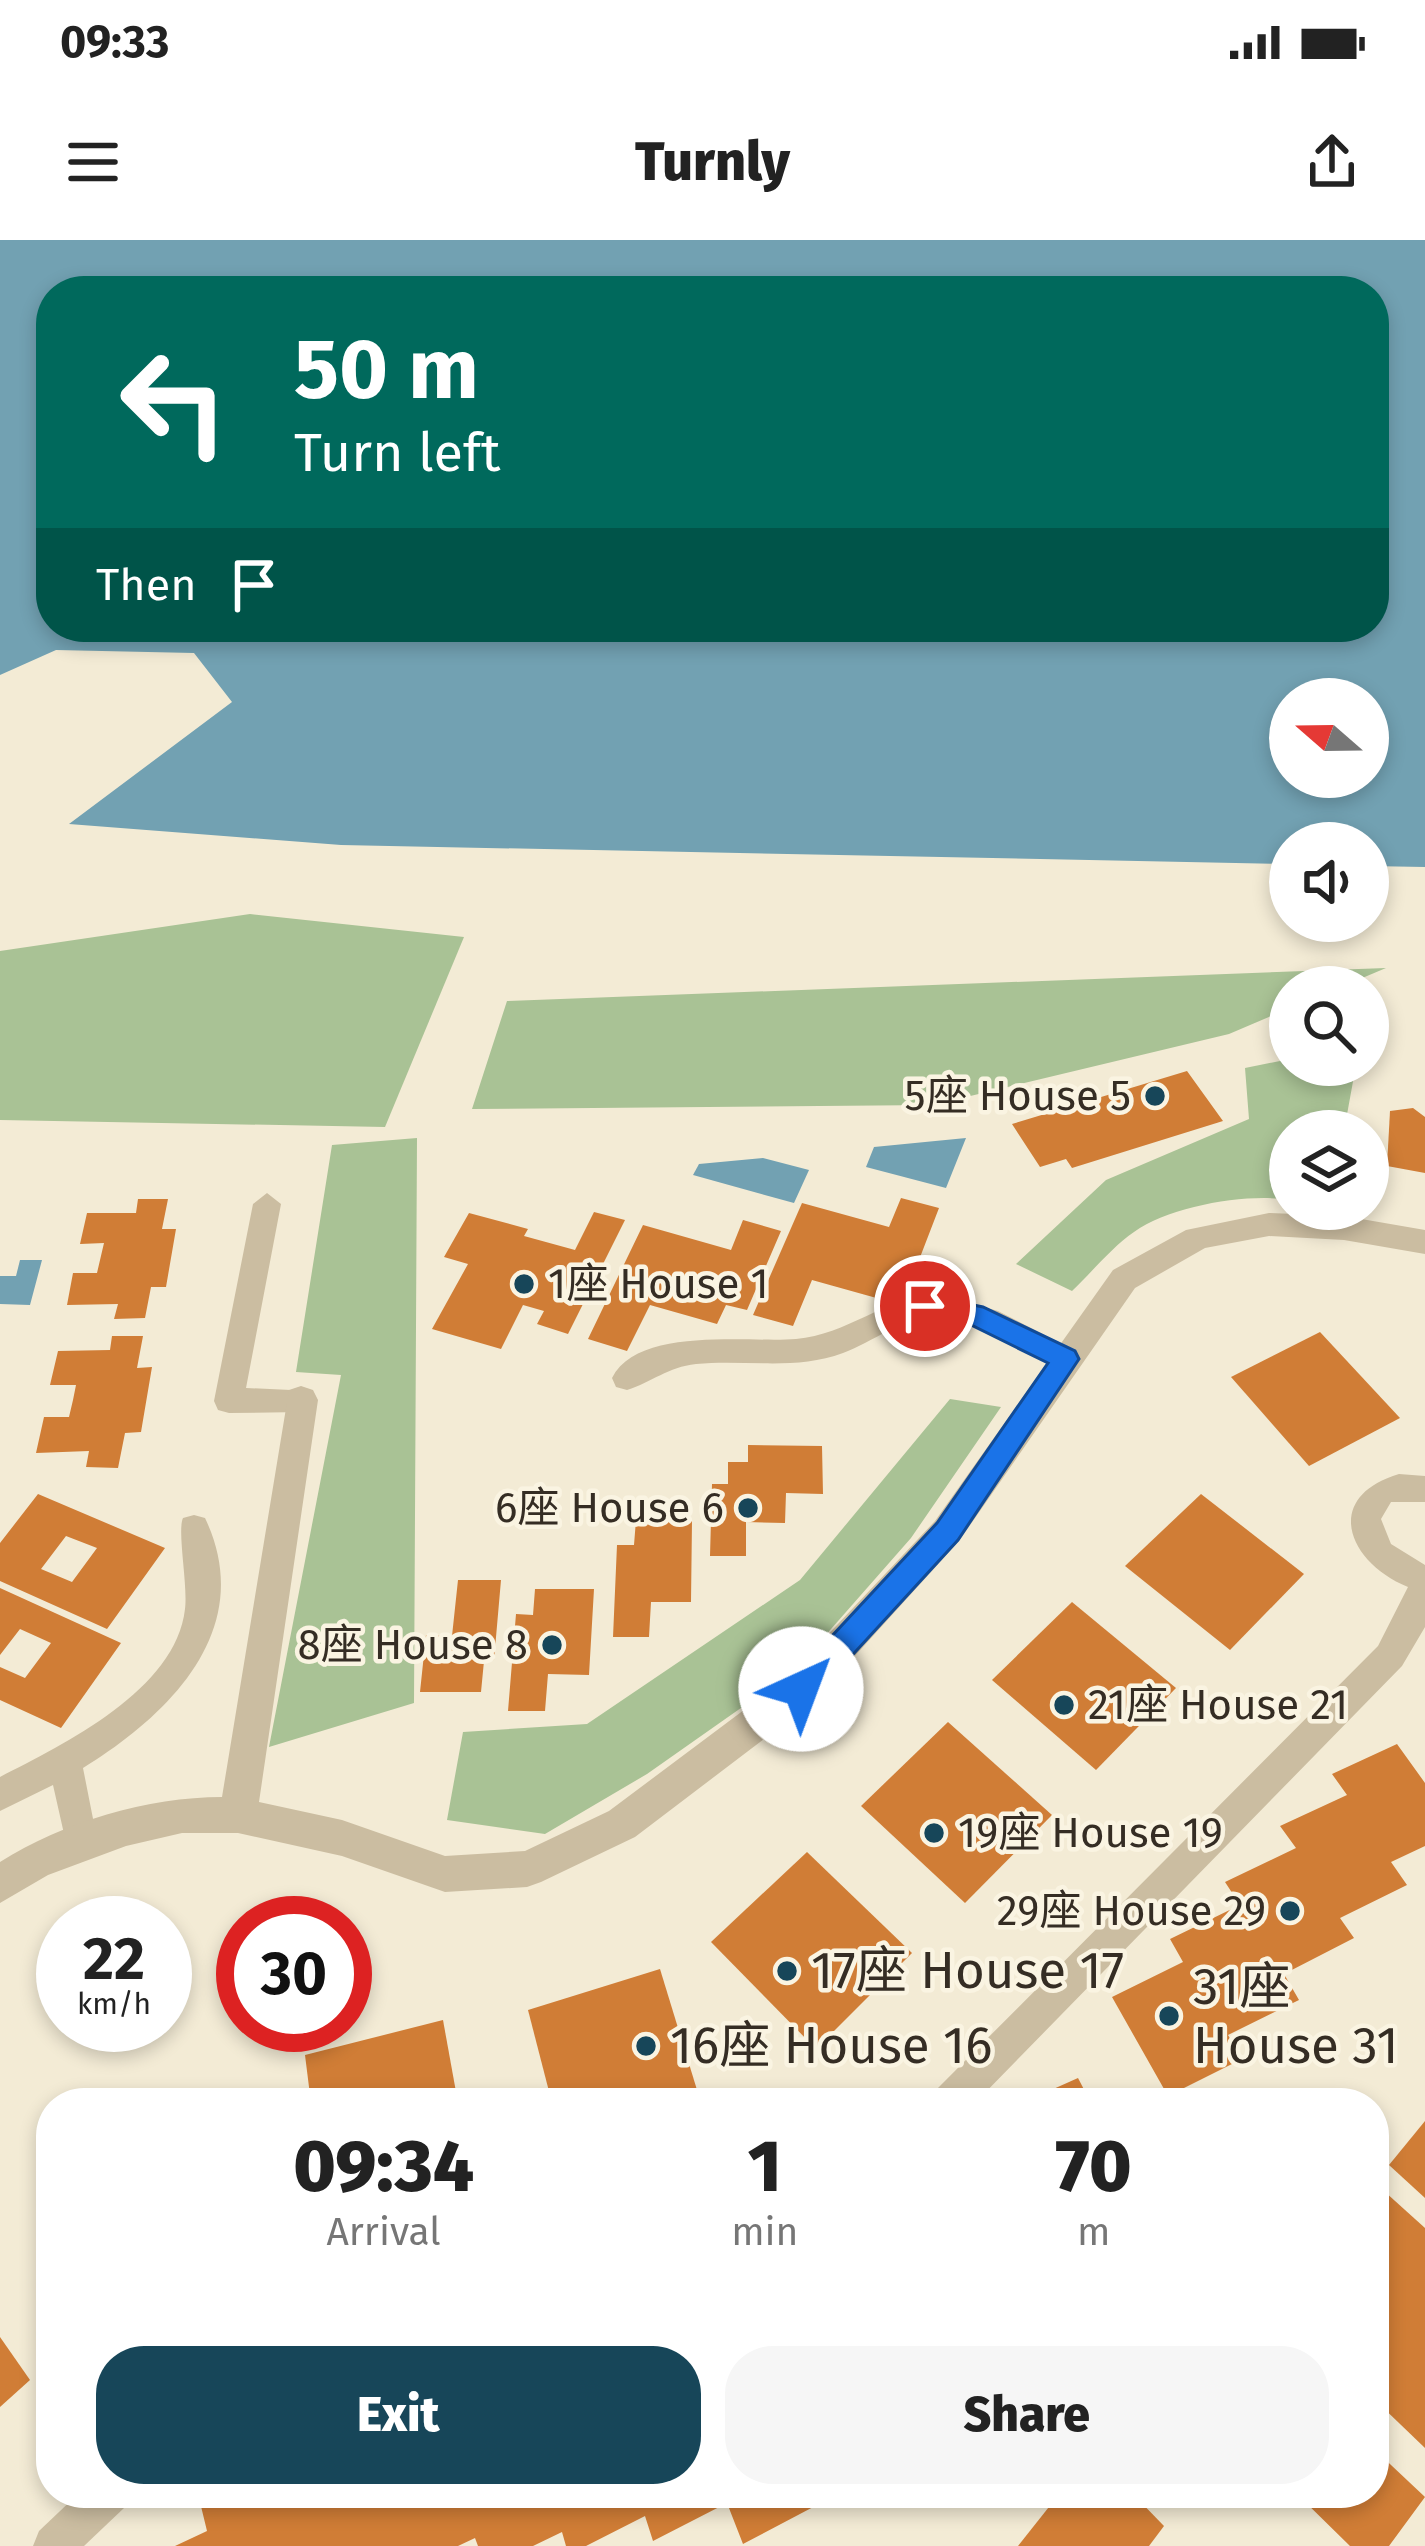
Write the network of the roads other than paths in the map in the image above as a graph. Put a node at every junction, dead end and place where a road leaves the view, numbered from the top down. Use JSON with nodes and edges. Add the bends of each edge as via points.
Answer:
{"nodes":[{"id":1,"x":267,"y":1204,"type":"dead end"},
{"id":2,"x":1425,"y":1242,"type":"edge"},
{"id":3,"x":1066,"y":1359,"type":"junction"},
{"id":4,"x":627,"y":1378,"type":"dead end"},
{"id":5,"x":301,"y":1400,"type":"joint"},
{"id":6,"x":1425,"y":1489,"type":"edge"},
{"id":7,"x":194,"y":1528,"type":"dead end"},
{"id":8,"x":1425,"y":1582,"type":"edge"},
{"id":9,"x":65,"y":1761,"type":"junction"},
{"id":10,"x":0,"y":1796,"type":"edge"},
{"id":11,"x":238,"y":1815,"type":"junction"},
{"id":12,"x":81,"y":1844,"type":"junction"},
{"id":13,"x":0,"y":1884,"type":"edge"},
{"id":14,"x":964,"y":2088,"type":"edge"},
{"id":15,"x":93,"y":2508,"type":"edge"},
{"id":16,"x":54,"y":2546,"type":"edge"}],
"edges":[{"from":1,"to":5,"type":"lane","via":[[229,1401]]},
{"from":2,"to":3,"type":"street","via":[[1261,1223],[1185,1240],[1124,1279]]},
{"from":3,"to":4,"type":"lane","via":[[973,1315],[925,1306],[818,1349],[669,1355]]},
{"from":3,"to":11,"type":"street","via":[[947,1531],[801,1689],[622,1824],[527,1869],[445,1874],[342,1838]]},
{"from":5,"to":11,"type":"street"},
{"from":6,"to":8,"type":"lane","via":[[1389,1489],[1364,1519],[1381,1558]]},
{"from":7,"to":9,"type":"lane","via":[[204,1576],[196,1630],[168,1681],[123,1727]]},
{"from":8,"to":14,"type":"lane","via":[[1390,1656]]},
{"from":9,"to":10,"type":"lane"},
{"from":9,"to":12,"type":"lane"},
{"from":11,"to":12,"type":"street","via":[[182,1815]]},
{"from":12,"to":13,"type":"street"},
{"from":15,"to":16,"type":"lane"}]}
